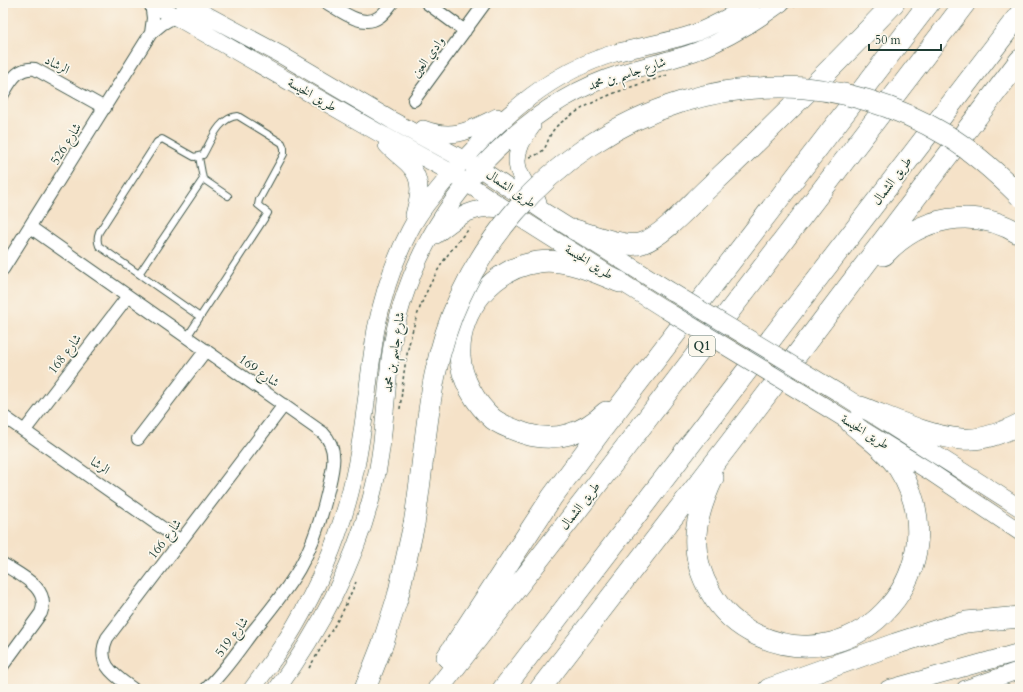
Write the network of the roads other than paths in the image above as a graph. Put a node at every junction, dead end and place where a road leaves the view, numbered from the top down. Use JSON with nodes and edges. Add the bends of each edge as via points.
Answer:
{"nodes":[{"id":1,"x":152,"y":3,"type":"edge"},
{"id":2,"x":327,"y":3,"type":"edge"},
{"id":3,"x":392,"y":3,"type":"edge"},
{"id":4,"x":427,"y":3,"type":"edge"},
{"id":5,"x":485,"y":3,"type":"edge"},
{"id":6,"x":752,"y":3,"type":"edge"},
{"id":7,"x":894,"y":3,"type":"edge"},
{"id":8,"x":929,"y":3,"type":"edge"},
{"id":9,"x":965,"y":3,"type":"edge"},
{"id":10,"x":787,"y":5,"type":"edge"},
{"id":11,"x":180,"y":10,"type":"edge"},
{"id":12,"x":1020,"y":14,"type":"edge"},
{"id":13,"x":465,"y":31,"type":"junction"},
{"id":14,"x":151,"y":33,"type":"junction"},
{"id":15,"x":1020,"y":60,"type":"edge"},
{"id":16,"x":3,"y":94,"type":"edge"},
{"id":17,"x":414,"y":100,"type":"dead end"},
{"id":18,"x":105,"y":108,"type":"junction"},
{"id":19,"x":516,"y":109,"type":"junction"},
{"id":20,"x":542,"y":114,"type":"junction"},
{"id":21,"x":393,"y":121,"type":"junction"},
{"id":22,"x":378,"y":133,"type":"junction"},
{"id":23,"x":199,"y":157,"type":"junction"},
{"id":24,"x":464,"y":159,"type":"junction"},
{"id":25,"x":480,"y":168,"type":"junction"},
{"id":26,"x":452,"y":173,"type":"junction"},
{"id":27,"x":202,"y":179,"type":"junction"},
{"id":28,"x":467,"y":183,"type":"junction"},
{"id":29,"x":228,"y":196,"type":"dead end"},
{"id":30,"x":1020,"y":196,"type":"edge"},
{"id":31,"x":507,"y":210,"type":"junction"},
{"id":32,"x":546,"y":213,"type":"junction"},
{"id":33,"x":30,"y":227,"type":"junction"},
{"id":34,"x":410,"y":230,"type":"junction"},
{"id":35,"x":574,"y":230,"type":"junction"},
{"id":36,"x":1020,"y":234,"type":"edge"},
{"id":37,"x":426,"y":243,"type":"junction"},
{"id":38,"x":3,"y":269,"type":"edge"},
{"id":39,"x":139,"y":274,"type":"junction"},
{"id":40,"x":620,"y":282,"type":"junction"},
{"id":41,"x":845,"y":291,"type":"junction"},
{"id":42,"x":128,"y":296,"type":"junction"},
{"id":43,"x":200,"y":317,"type":"junction"},
{"id":44,"x":187,"y":337,"type":"junction"},
{"id":45,"x":206,"y":350,"type":"junction"},
{"id":46,"x":636,"y":384,"type":"junction"},
{"id":47,"x":839,"y":393,"type":"joint"},
{"id":48,"x":284,"y":405,"type":"junction"},
{"id":49,"x":856,"y":415,"type":"junction"},
{"id":50,"x":3,"y":416,"type":"edge"},
{"id":51,"x":1020,"y":424,"type":"edge"},
{"id":52,"x":25,"y":430,"type":"junction"},
{"id":53,"x":138,"y":439,"type":"dead end"},
{"id":54,"x":730,"y":443,"type":"junction"},
{"id":55,"x":983,"y":507,"type":"junction"},
{"id":56,"x":1020,"y":508,"type":"edge"},
{"id":57,"x":1020,"y":522,"type":"edge"},
{"id":58,"x":1020,"y":532,"type":"edge"},
{"id":59,"x":181,"y":541,"type":"junction"},
{"id":60,"x":3,"y":564,"type":"edge"},
{"id":61,"x":278,"y":599,"type":"joint"},
{"id":62,"x":1020,"y":617,"type":"edge"},
{"id":63,"x":1020,"y":652,"type":"edge"},
{"id":64,"x":3,"y":665,"type":"edge"},
{"id":65,"x":1020,"y":670,"type":"edge"},
{"id":66,"x":1020,"y":679,"type":"edge"},
{"id":67,"x":778,"y":686,"type":"edge"},
{"id":68,"x":133,"y":689,"type":"edge"},
{"id":69,"x":206,"y":689,"type":"edge"},
{"id":70,"x":252,"y":689,"type":"edge"},
{"id":71,"x":277,"y":689,"type":"edge"},
{"id":72,"x":364,"y":689,"type":"edge"},
{"id":73,"x":429,"y":689,"type":"edge"},
{"id":74,"x":438,"y":689,"type":"edge"},
{"id":75,"x":504,"y":689,"type":"edge"},
{"id":76,"x":540,"y":689,"type":"edge"},
{"id":77,"x":888,"y":689,"type":"edge"},
{"id":78,"x":965,"y":689,"type":"edge"},
{"id":79,"x":978,"y":689,"type":"edge"}],
"edges":[{"from":1,"to":11,"type":"main road","name":"طريق الخيسة"},
{"from":1,"to":14,"type":"street","name":"شارع 526"},
{"from":2,"to":3,"type":"street","via":[[355,18],[367,21],[379,18]]},
{"from":4,"to":13,"type":"street","name":"وادي العين"},
{"from":5,"to":13,"type":"street","name":"وادي العين"},
{"from":6,"to":19,"type":"main road","name":"شارع جاسم بن محمد","via":[[718,23],[694,33],[614,54],[584,65],[550,83]]},
{"from":7,"to":35,"type":"highway","via":[[739,159],[662,232],[643,243],[626,245]]},
{"from":8,"to":46,"type":"highway"},
{"from":9,"to":74,"type":"highway","name":"طريق الشمال","number":"Q1"},
{"from":10,"to":20,"type":"main road","name":"شارع جاسم بن محمد","via":[[711,45],[674,59],[607,78],[567,97]]},
{"from":11,"to":14,"type":"street","name":"شارع 526"},
{"from":11,"to":21,"type":"main road","name":"طريق الخيسة","via":[[305,68]]},
{"from":11,"to":22,"type":"main road","name":"طريق الخيسة"},
{"from":12,"to":75,"type":"highway","name":"طريق الشمال"},
{"from":13,"to":17,"type":"street","name":"وادي العين"},
{"from":14,"to":18,"type":"street","name":"شارع 526"},
{"from":15,"to":41,"type":"highway"},
{"from":16,"to":18,"type":"street","name":"الرشاد","via":[[16,74],[25,69],[35,69]]},
{"from":18,"to":33,"type":"street","name":"شارع 526"},
{"from":19,"to":21,"type":"main road","via":[[471,131],[457,134],[438,134]]},
{"from":19,"to":24,"type":"main road","name":"شارع جاسم بن محمد"},
{"from":20,"to":25,"type":"main road","name":"شارع جاسم بن محمد","via":[[509,139]]},
{"from":20,"to":32,"type":"main road","via":[[522,140],[517,162],[522,181]]},
{"from":21,"to":24,"type":"main road","name":"طريق الخيسة"},
{"from":22,"to":26,"type":"main road","name":"طريق الخيسة"},
{"from":22,"to":34,"type":"main road","via":[[411,167],[418,182],[418,200]]},
{"from":23,"to":27,"type":"lane"},
{"from":23,"to":39,"type":"lane","via":[[194,157],[162,139],[157,142],[99,232],[99,246]]},
{"from":23,"to":43,"type":"lane","via":[[203,155],[219,126],[232,116],[238,116],[282,143],[284,148],[284,154],[258,200],[258,205],[268,213]]},
{"from":24,"to":25,"type":"main road","name":"طريق الشمال"},
{"from":24,"to":26,"type":"main road","name":"شارع جاسم بن محمد"},
{"from":25,"to":28,"type":"main road","name":"شارع جاسم بن محمد"},
{"from":25,"to":32,"type":"main road","name":"طريق الشمال"},
{"from":26,"to":28,"type":"main road","name":"طريق الخيسة"},
{"from":26,"to":34,"type":"main road","name":"شارع جاسم بن محمد","via":[[426,204]]},
{"from":27,"to":29,"type":"lane"},
{"from":27,"to":39,"type":"lane"},
{"from":28,"to":31,"type":"main road","name":"طريق الخيسة"},
{"from":28,"to":37,"type":"main road","name":"شارع جاسم بن محمد","via":[[442,216]]},
{"from":30,"to":72,"type":"highway","bridge":true,"via":[[973,153],[920,121],[859,98],[784,87],[732,90],[679,102],[621,126],[561,165],[533,191],[491,242],[470,277],[450,320],[431,391],[419,493],[398,596],[383,643]]},
{"from":31,"to":37,"type":"main road","via":[[473,210],[452,221]]},
{"from":31,"to":40,"type":"main road","name":"طريق الخيسة"},
{"from":32,"to":35,"type":"main road","name":"طريق الشمال"},
{"from":33,"to":38,"type":"street","name":"شارع 526"},
{"from":33,"to":42,"type":"street","name":"شارع 169"},
{"from":34,"to":70,"type":"main road","name":"شارع جاسم بن محمد","via":[[394,265],[382,303],[376,328],[356,467],[336,537],[318,582],[301,615]]},
{"from":35,"to":47,"type":"main road","name":"طريق الشمال","bridge":true},
{"from":36,"to":41,"type":"highway","via":[[1002,226],[974,219],[949,219],[930,224],[905,236]]},
{"from":37,"to":71,"type":"main road","name":"شارع جاسم بن محمد","via":[[407,288],[394,334],[383,436],[374,488],[363,529],[330,607],[306,648]]},
{"from":39,"to":43,"type":"lane"},
{"from":40,"to":46,"type":"highway","via":[[582,267],[559,262],[538,262],[520,266],[503,274],[478,297],[463,330],[460,356],[466,381],[478,402],[494,419],[510,428],[534,436],[557,438],[580,430],[603,415]]},
{"from":40,"to":49,"type":"main road","name":"طريق الخيسة","bridge":true,"via":[[829,409]]},
{"from":41,"to":54,"type":"highway"},
{"from":42,"to":44,"type":"street","name":"شارع 169"},
{"from":42,"to":52,"type":"street","name":"شارع 168"},
{"from":43,"to":44,"type":"lane"},
{"from":44,"to":45,"type":"street","name":"شارع 169"},
{"from":45,"to":48,"type":"street","name":"شارع 169"},
{"from":45,"to":53,"type":"street"},
{"from":46,"to":73,"type":"highway","via":[[552,497],[448,655]]},
{"from":47,"to":49,"type":"main road","name":"طريق الخيسة"},
{"from":48,"to":59,"type":"street","name":"شارع 166"},
{"from":48,"to":61,"type":"street","name":"شارع 169","via":[[323,433],[332,447],[334,458],[325,504],[314,537],[299,569]]},
{"from":49,"to":51,"type":"highway","via":[[962,439],[998,434]]},
{"from":49,"to":54,"type":"highway","via":[[905,480],[914,500],[918,527],[917,548],[906,583],[895,601],[879,617],[857,632],[823,645],[788,645],[751,632],[726,614],[703,579],[697,558],[695,529],[700,506]]},
{"from":49,"to":55,"type":"main road","name":"طريق الخيسة","via":[[929,471]]},
{"from":49,"to":56,"type":"main road","name":"طريق الخيسة"},
{"from":50,"to":52,"type":"street","name":"الرشا"},
{"from":52,"to":59,"type":"street","name":"الرشا"},
{"from":54,"to":76,"type":"highway"},
{"from":55,"to":57,"type":"main road"},
{"from":55,"to":58,"type":"main road","name":"طريق الخيسة"},
{"from":59,"to":68,"type":"street","name":"شارع 166","via":[[104,644],[103,655],[107,666]]},
{"from":60,"to":64,"type":"street","via":[[36,586],[42,594],[43,604],[41,613]]},
{"from":61,"to":69,"type":"street","name":"شارع 519","via":[[224,670]]},
{"from":62,"to":67,"type":"highway","via":[[966,622],[941,629]]},
{"from":63,"to":77,"type":"main road"},
{"from":65,"to":78,"type":"main road"},
{"from":66,"to":79,"type":"main road"}]}
